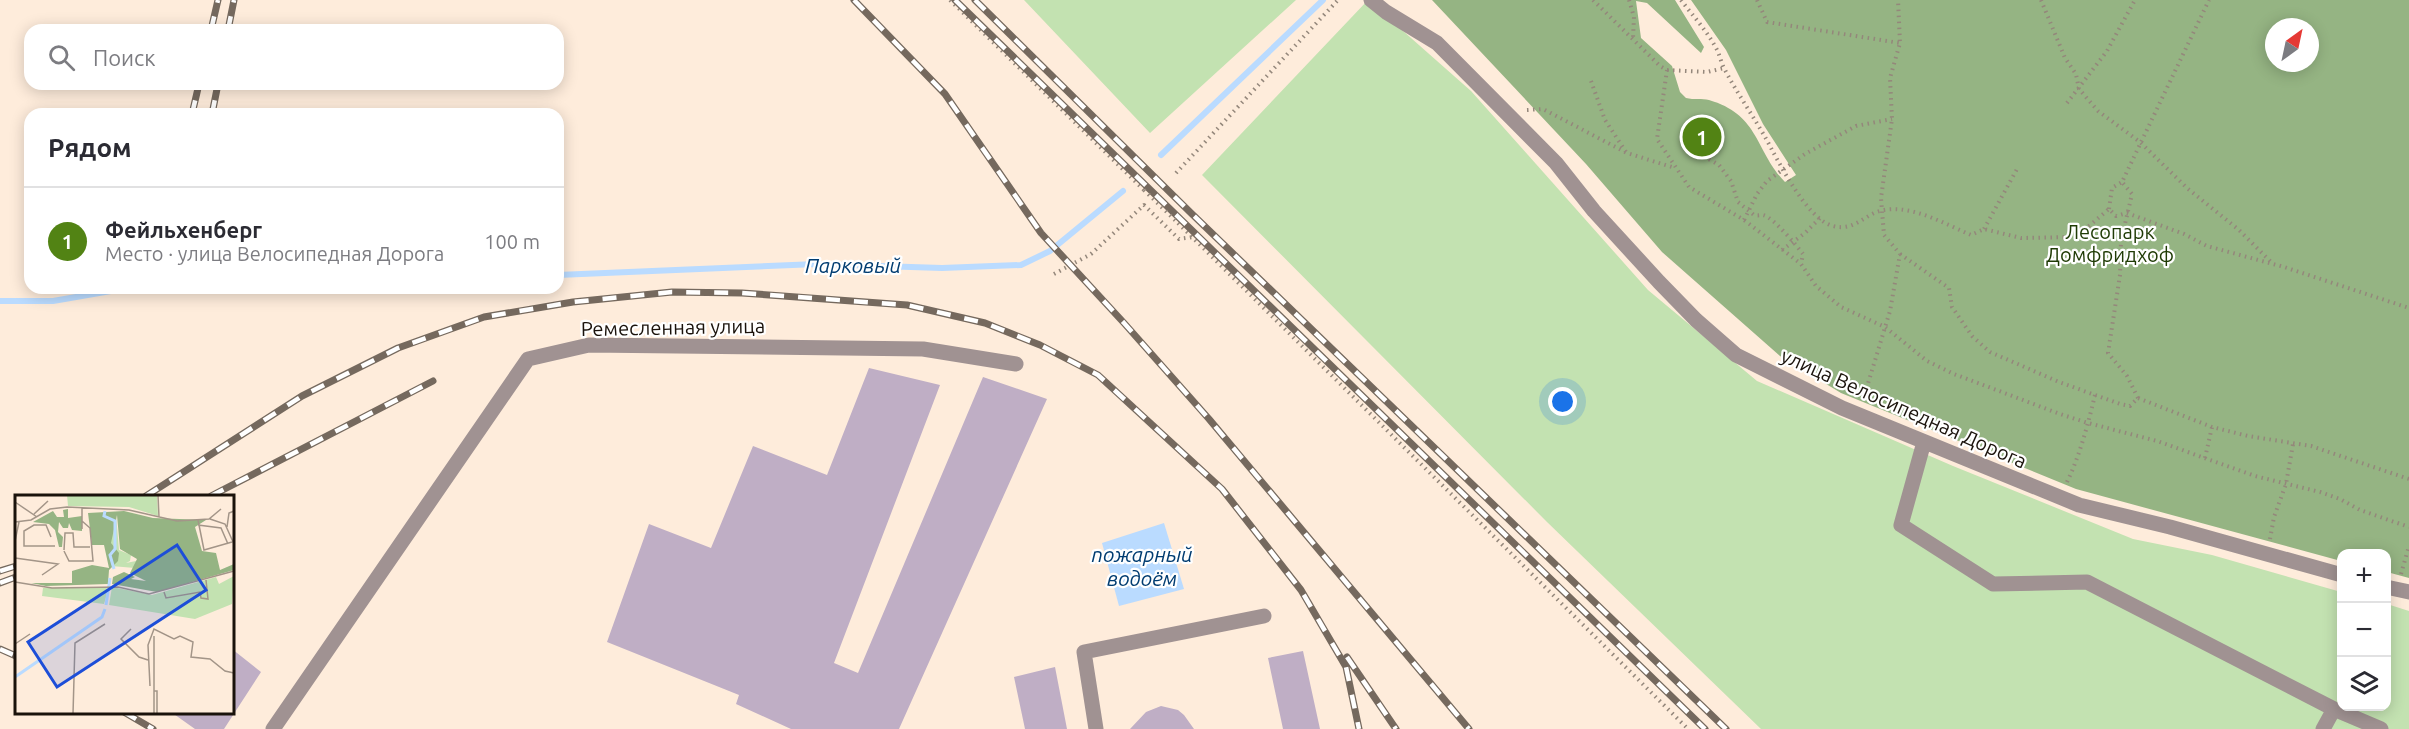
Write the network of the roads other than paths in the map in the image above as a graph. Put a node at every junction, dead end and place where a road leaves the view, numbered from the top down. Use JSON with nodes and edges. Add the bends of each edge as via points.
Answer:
{"nodes":[{"id":1,"x":1371,"y":0,"type":"edge"},
{"id":2,"x":1016,"y":363,"type":"dead end"},
{"id":3,"x":1924,"y":442,"type":"junction"},
{"id":4,"x":2337,"y":574,"type":"edge"},
{"id":5,"x":1264,"y":616,"type":"dead end"},
{"id":6,"x":2334,"y":709,"type":"junction"},
{"id":7,"x":273,"y":729,"type":"edge"},
{"id":8,"x":1096,"y":729,"type":"edge"},
{"id":9,"x":2323,"y":729,"type":"edge"},
{"id":10,"x":2381,"y":729,"type":"edge"}],
"edges":[{"from":1,"to":3,"type":"street","name":"улица Велосипедная Дорога","via":[[1437,43],[1556,163],[1659,282],[1736,355],[1860,416]]},
{"from":2,"to":7,"type":"street","name":"Ремесленная улица","via":[[923,349],[589,345],[528,359]]},
{"from":3,"to":4,"type":"street","name":"улица Велосипедная Дорога","via":[[2079,505]]},
{"from":3,"to":6,"type":"street","via":[[1901,525],[1994,584],[2086,582]]},
{"from":5,"to":8,"type":"street","via":[[1084,652]]},
{"from":6,"to":9,"type":"street"},
{"from":6,"to":10,"type":"street"}]}
